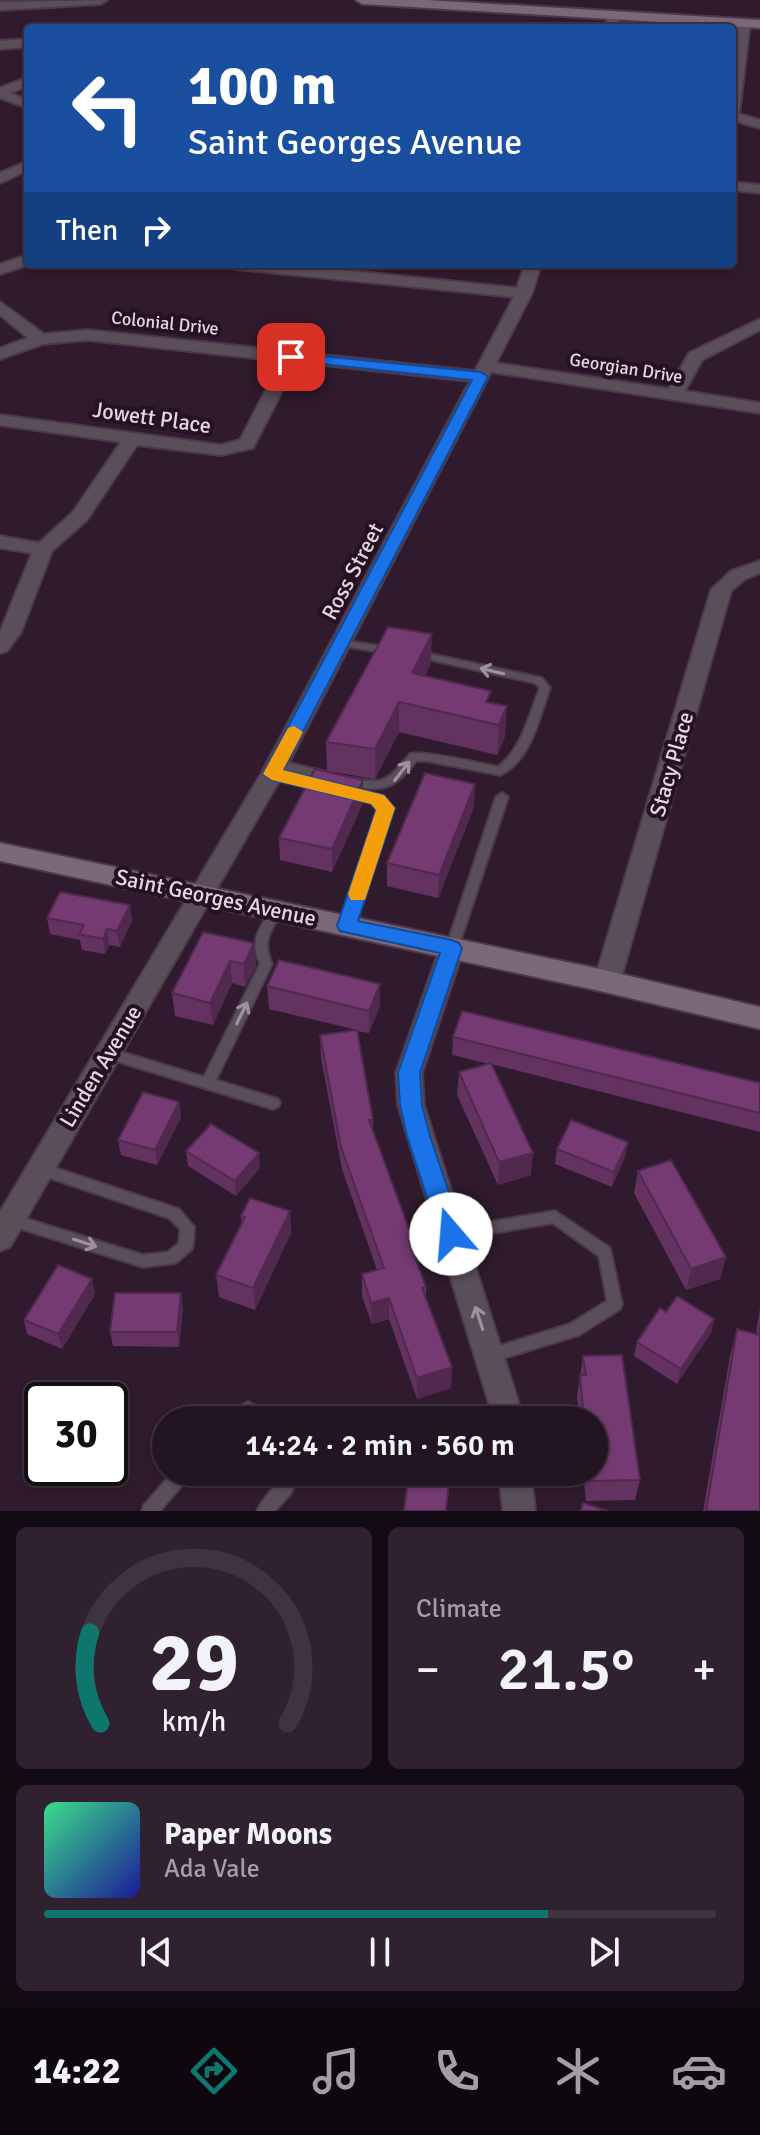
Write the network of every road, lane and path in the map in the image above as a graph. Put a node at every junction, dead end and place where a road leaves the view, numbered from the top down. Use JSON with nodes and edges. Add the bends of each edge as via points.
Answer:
{"nodes":[{"id":1,"x":101,"y":0,"type":"edge"},
{"id":2,"x":362,"y":0,"type":"edge"},
{"id":3,"x":0,"y":6,"type":"edge"},
{"id":4,"x":612,"y":22,"type":"edge"},
{"id":5,"x":744,"y":23,"type":"junction"},
{"id":6,"x":760,"y":24,"type":"edge"},
{"id":7,"x":24,"y":43,"type":"edge"},
{"id":8,"x":0,"y":45,"type":"edge"},
{"id":9,"x":24,"y":83,"type":"edge"},
{"id":10,"x":0,"y":94,"type":"edge"},
{"id":11,"x":736,"y":102,"type":"edge"},
{"id":12,"x":24,"y":103,"type":"edge"},
{"id":13,"x":736,"y":116,"type":"edge"},
{"id":14,"x":760,"y":124,"type":"edge"},
{"id":15,"x":24,"y":167,"type":"edge"},
{"id":16,"x":0,"y":179,"type":"edge"},
{"id":17,"x":736,"y":186,"type":"edge"},
{"id":18,"x":760,"y":189,"type":"edge"},
{"id":19,"x":24,"y":261,"type":"edge"},
{"id":20,"x":277,"y":268,"type":"edge"},
{"id":21,"x":532,"y":268,"type":"edge"},
{"id":22,"x":0,"y":269,"type":"edge"},
{"id":23,"x":524,"y":293,"type":"junction"},
{"id":24,"x":0,"y":307,"type":"edge"},
{"id":25,"x":760,"y":324,"type":"edge"},
{"id":26,"x":40,"y":339,"type":"junction"},
{"id":27,"x":0,"y":354,"type":"edge"},
{"id":28,"x":291,"y":357,"type":"junction"},
{"id":29,"x":484,"y":372,"type":"junction"},
{"id":30,"x":674,"y":396,"type":"junction"},
{"id":31,"x":760,"y":408,"type":"edge"},
{"id":32,"x":0,"y":420,"type":"edge"},
{"id":33,"x":132,"y":439,"type":"junction"},
{"id":34,"x":0,"y":542,"type":"edge"},
{"id":35,"x":43,"y":549,"type":"junction"},
{"id":36,"x":760,"y":567,"type":"edge"},
{"id":37,"x":341,"y":643,"type":"junction"},
{"id":38,"x":0,"y":646,"type":"edge"},
{"id":39,"x":275,"y":769,"type":"junction"},
{"id":40,"x":502,"y":797,"type":"dead end"},
{"id":41,"x":0,"y":852,"type":"edge"},
{"id":42,"x":201,"y":894,"type":"junction"},
{"id":43,"x":277,"y":910,"type":"junction"},
{"id":44,"x":347,"y":926,"type":"junction"},
{"id":45,"x":452,"y":948,"type":"junction"},
{"id":46,"x":607,"y":982,"type":"junction"},
{"id":47,"x":760,"y":1018,"type":"edge"},
{"id":48,"x":108,"y":1053,"type":"junction"},
{"id":49,"x":208,"y":1083,"type":"junction"},
{"id":50,"x":273,"y":1103,"type":"dead end"},
{"id":51,"x":39,"y":1169,"type":"junction"},
{"id":52,"x":5,"y":1229,"type":"edge"},
{"id":53,"x":451,"y":1234,"type":"junction"},
{"id":54,"x":491,"y":1355,"type":"junction"},
{"id":55,"x":505,"y":1406,"type":"edge"},
{"id":56,"x":172,"y":1486,"type":"edge"},
{"id":57,"x":285,"y":1486,"type":"edge"},
{"id":58,"x":516,"y":1486,"type":"edge"},
{"id":59,"x":153,"y":1510,"type":"edge"},
{"id":60,"x":265,"y":1511,"type":"edge"},
{"id":61,"x":519,"y":1511,"type":"edge"}],
"edges":[{"from":1,"to":3,"type":"street"},
{"from":2,"to":4,"type":"street"},
{"from":4,"to":5,"type":"street"},
{"from":5,"to":6,"type":"street"},
{"from":5,"to":11,"type":"street","via":[[743,78]]},
{"from":7,"to":8,"type":"street"},
{"from":9,"to":10,"type":"street"},
{"from":10,"to":12,"type":"street"},
{"from":13,"to":14,"type":"street"},
{"from":15,"to":16,"type":"street"},
{"from":17,"to":18,"type":"street"},
{"from":19,"to":22,"type":"street"},
{"from":20,"to":23,"type":"street"},
{"from":21,"to":23,"type":"street","name":"Ross Street"},
{"from":23,"to":29,"type":"street","name":"Ross Street"},
{"from":24,"to":26,"type":"street"},
{"from":25,"to":30,"type":"street","via":[[695,357]]},
{"from":26,"to":27,"type":"street","name":"Colonial Drive"},
{"from":26,"to":28,"type":"street","name":"Colonial Drive","via":[[87,335]]},
{"from":28,"to":29,"type":"street","name":"Colonial Drive"},
{"from":28,"to":33,"type":"street","name":"Jowett Place","via":[[247,444],[221,450]]},
{"from":29,"to":30,"type":"street","name":"Georgian Drive"},
{"from":29,"to":37,"type":"street","name":"Ross Street"},
{"from":30,"to":31,"type":"street","name":"Georgian Drive"},
{"from":32,"to":33,"type":"street","name":"Jowett Place"},
{"from":33,"to":35,"type":"street","via":[[80,516]]},
{"from":34,"to":35,"type":"street"},
{"from":35,"to":38,"type":"street","via":[[11,632]]},
{"from":36,"to":46,"type":"street","name":"Stacy Place","via":[[742,572],[721,590]]},
{"from":37,"to":39,"type":"street","name":"Ross Street"},
{"from":39,"to":37,"type":"lane","one_way":true,"via":[[384,786],[395,781],[413,757],[500,771],[526,744],[545,688],[538,680]]},
{"from":39,"to":42,"type":"street","name":"Ross Street"},
{"from":39,"to":44,"type":"lane","via":[[377,799],[385,808]]},
{"from":40,"to":45,"type":"lane"},
{"from":41,"to":42,"type":"street","name":"Saint Georges Avenue"},
{"from":42,"to":43,"type":"street","name":"Saint Georges Avenue"},
{"from":42,"to":48,"type":"street","name":"Linden Avenue"},
{"from":43,"to":44,"type":"street","name":"Saint Georges Avenue"},
{"from":49,"to":43,"type":"lane","one_way":true,"via":[[266,964],[259,942]]},
{"from":44,"to":45,"type":"street","name":"Saint Georges Avenue"},
{"from":45,"to":46,"type":"street","name":"Saint Georges Avenue"},
{"from":45,"to":53,"type":"street","via":[[409,1073],[418,1136]]},
{"from":46,"to":47,"type":"street","name":"Saint Georges Avenue"},
{"from":48,"to":49,"type":"lane"},
{"from":48,"to":51,"type":"street","name":"Linden Avenue"},
{"from":49,"to":50,"type":"lane"},
{"from":51,"to":52,"type":"street","name":"Linden Avenue"},
{"from":52,"to":51,"type":"lane","one_way":true,"via":[[143,1261],[171,1258],[186,1246],[187,1227],[174,1213]]},
{"from":54,"to":53,"type":"street","one_way":true},
{"from":53,"to":54,"type":"lane","via":[[555,1217],[605,1253],[615,1304],[574,1330]]},
{"from":54,"to":55,"type":"street"},
{"from":56,"to":59,"type":"lane"},
{"from":57,"to":60,"type":"lane"},
{"from":58,"to":61,"type":"street"}]}
